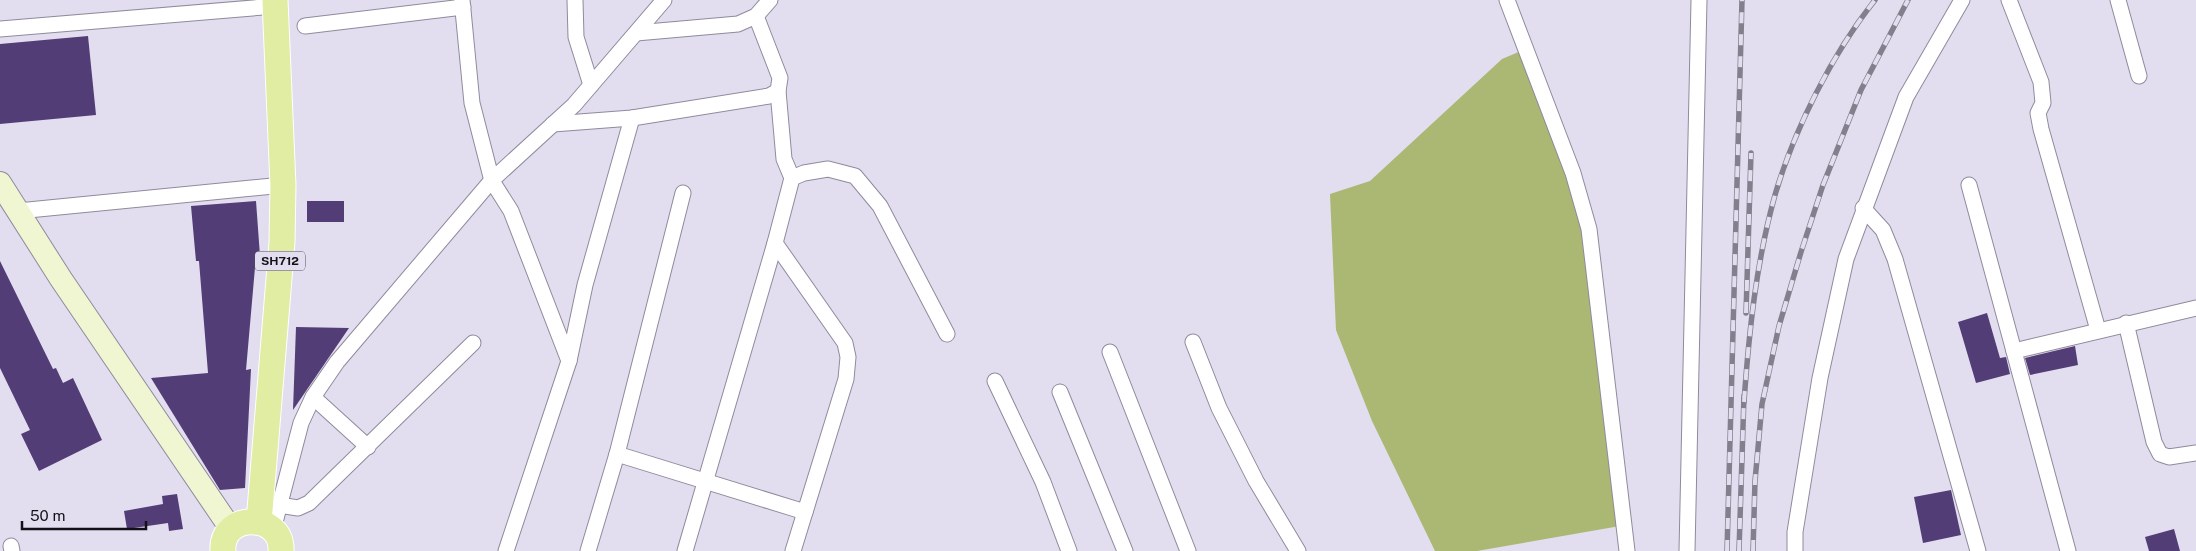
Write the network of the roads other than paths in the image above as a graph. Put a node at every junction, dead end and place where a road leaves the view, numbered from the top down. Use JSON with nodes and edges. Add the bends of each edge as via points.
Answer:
{"nodes":[{"id":1,"x":575,"y":0,"type":"edge"},
{"id":2,"x":664,"y":0,"type":"edge"},
{"id":3,"x":770,"y":0,"type":"edge"},
{"id":4,"x":1507,"y":0,"type":"edge"},
{"id":5,"x":1699,"y":0,"type":"edge"},
{"id":6,"x":1962,"y":0,"type":"edge"},
{"id":7,"x":2009,"y":0,"type":"edge"},
{"id":8,"x":2118,"y":0,"type":"edge"},
{"id":9,"x":276,"y":3,"type":"edge"},
{"id":10,"x":463,"y":3,"type":"edge"},
{"id":11,"x":756,"y":16,"type":"junction"},
{"id":12,"x":305,"y":26,"type":"dead end"},
{"id":13,"x":0,"y":28,"type":"edge"},
{"id":14,"x":636,"y":33,"type":"junction"},
{"id":15,"x":2139,"y":76,"type":"dead end"},
{"id":16,"x":591,"y":85,"type":"junction"},
{"id":17,"x":778,"y":90,"type":"junction"},
{"id":18,"x":632,"y":118,"type":"junction"},
{"id":19,"x":553,"y":124,"type":"junction"},
{"id":20,"x":792,"y":178,"type":"junction"},
{"id":21,"x":492,"y":180,"type":"junction"},
{"id":22,"x":0,"y":183,"type":"edge"},
{"id":23,"x":283,"y":185,"type":"junction"},
{"id":24,"x":1969,"y":185,"type":"dead end"},
{"id":25,"x":683,"y":193,"type":"dead end"},
{"id":26,"x":1863,"y":208,"type":"junction"},
{"id":27,"x":18,"y":211,"type":"junction"},
{"id":28,"x":775,"y":243,"type":"junction"},
{"id":29,"x":2196,"y":308,"type":"edge"},
{"id":30,"x":2126,"y":323,"type":"junction"},
{"id":31,"x":2098,"y":330,"type":"junction"},
{"id":32,"x":947,"y":334,"type":"dead end"},
{"id":33,"x":1193,"y":342,"type":"dead end"},
{"id":34,"x":473,"y":343,"type":"dead end"},
{"id":35,"x":2014,"y":351,"type":"junction"},
{"id":36,"x":1110,"y":352,"type":"dead end"},
{"id":37,"x":569,"y":361,"type":"junction"},
{"id":38,"x":995,"y":381,"type":"dead end"},
{"id":39,"x":1060,"y":392,"type":"dead end"},
{"id":40,"x":313,"y":396,"type":"junction"},
{"id":41,"x":368,"y":447,"type":"junction"},
{"id":42,"x":2196,"y":453,"type":"edge"},
{"id":43,"x":617,"y":454,"type":"junction"},
{"id":44,"x":705,"y":482,"type":"junction"},
{"id":45,"x":279,"y":505,"type":"junction"},
{"id":46,"x":805,"y":512,"type":"junction"},
{"id":47,"x":227,"y":540,"type":"edge"},
{"id":48,"x":276,"y":540,"type":"edge"},
{"id":49,"x":506,"y":551,"type":"edge"},
{"id":50,"x":588,"y":551,"type":"edge"},
{"id":51,"x":685,"y":551,"type":"edge"},
{"id":52,"x":793,"y":551,"type":"edge"},
{"id":53,"x":1069,"y":551,"type":"edge"},
{"id":54,"x":1125,"y":551,"type":"edge"},
{"id":55,"x":1188,"y":551,"type":"edge"},
{"id":56,"x":1298,"y":551,"type":"edge"},
{"id":57,"x":1627,"y":551,"type":"edge"},
{"id":58,"x":1687,"y":551,"type":"edge"},
{"id":59,"x":1795,"y":551,"type":"edge"},
{"id":60,"x":1978,"y":551,"type":"edge"},
{"id":61,"x":2068,"y":551,"type":"edge"}],
"edges":[{"from":1,"to":16,"type":"street","via":[[576,37]]},
{"from":2,"to":14,"type":"street"},
{"from":3,"to":11,"type":"street"},
{"from":4,"to":57,"type":"street","via":[[1573,173],[1589,230]]},
{"from":5,"to":58,"type":"street"},
{"from":6,"to":26,"type":"street","via":[[1906,97]]},
{"from":7,"to":31,"type":"street","via":[[2042,82],[2043,103],[2038,113],[2041,129]]},
{"from":8,"to":15,"type":"street"},
{"from":9,"to":13,"type":"street"},
{"from":9,"to":23,"type":"main road","number":"SH712"},
{"from":10,"to":12,"type":"street"},
{"from":10,"to":21,"type":"street","via":[[472,103]]},
{"from":11,"to":14,"type":"street","via":[[738,24]]},
{"from":11,"to":17,"type":"street","via":[[780,78]]},
{"from":14,"to":16,"type":"street"},
{"from":16,"to":19,"type":"street"},
{"from":17,"to":18,"type":"street","via":[[769,96]]},
{"from":17,"to":20,"type":"street","via":[[784,159]]},
{"from":18,"to":19,"type":"street"},
{"from":18,"to":37,"type":"street","via":[[585,285]]},
{"from":19,"to":21,"type":"street"},
{"from":20,"to":28,"type":"street"},
{"from":20,"to":32,"type":"street","via":[[828,169],[855,176],[880,206]]},
{"from":21,"to":37,"type":"street","via":[[511,211]]},
{"from":21,"to":40,"type":"street","via":[[337,362]]},
{"from":22,"to":27,"type":"street"},
{"from":23,"to":27,"type":"street"},
{"from":23,"to":48,"type":"main road","number":"SH712"},
{"from":24,"to":35,"type":"street"},
{"from":25,"to":43,"type":"street"},
{"from":26,"to":59,"type":"street","via":[[1846,259],[1820,378],[1795,532]]},
{"from":26,"to":60,"type":"street","via":[[1883,230],[1895,259]]},
{"from":27,"to":47,"type":"street"},
{"from":28,"to":44,"type":"street"},
{"from":28,"to":46,"type":"street","via":[[845,343],[848,357],[846,379]]},
{"from":29,"to":30,"type":"street"},
{"from":30,"to":31,"type":"street"},
{"from":30,"to":42,"type":"street","via":[[2154,442],[2160,454],[2169,457]]},
{"from":31,"to":35,"type":"street"},
{"from":33,"to":56,"type":"street","via":[[1256,481]]},
{"from":34,"to":41,"type":"street"},
{"from":35,"to":61,"type":"street"},
{"from":36,"to":55,"type":"street"},
{"from":37,"to":49,"type":"street"},
{"from":38,"to":53,"type":"street","via":[[1043,482]]},
{"from":39,"to":54,"type":"street"},
{"from":40,"to":41,"type":"street"},
{"from":40,"to":45,"type":"street","via":[[301,423]]},
{"from":41,"to":45,"type":"street","via":[[309,503],[298,508]]},
{"from":43,"to":44,"type":"street"},
{"from":43,"to":50,"type":"street"},
{"from":44,"to":46,"type":"street"},
{"from":44,"to":51,"type":"street"},
{"from":45,"to":48,"type":"street"},
{"from":46,"to":52,"type":"street"},
{"from":47,"to":48,"type":"main road","via":[[240,523],[249,521]]}]}
